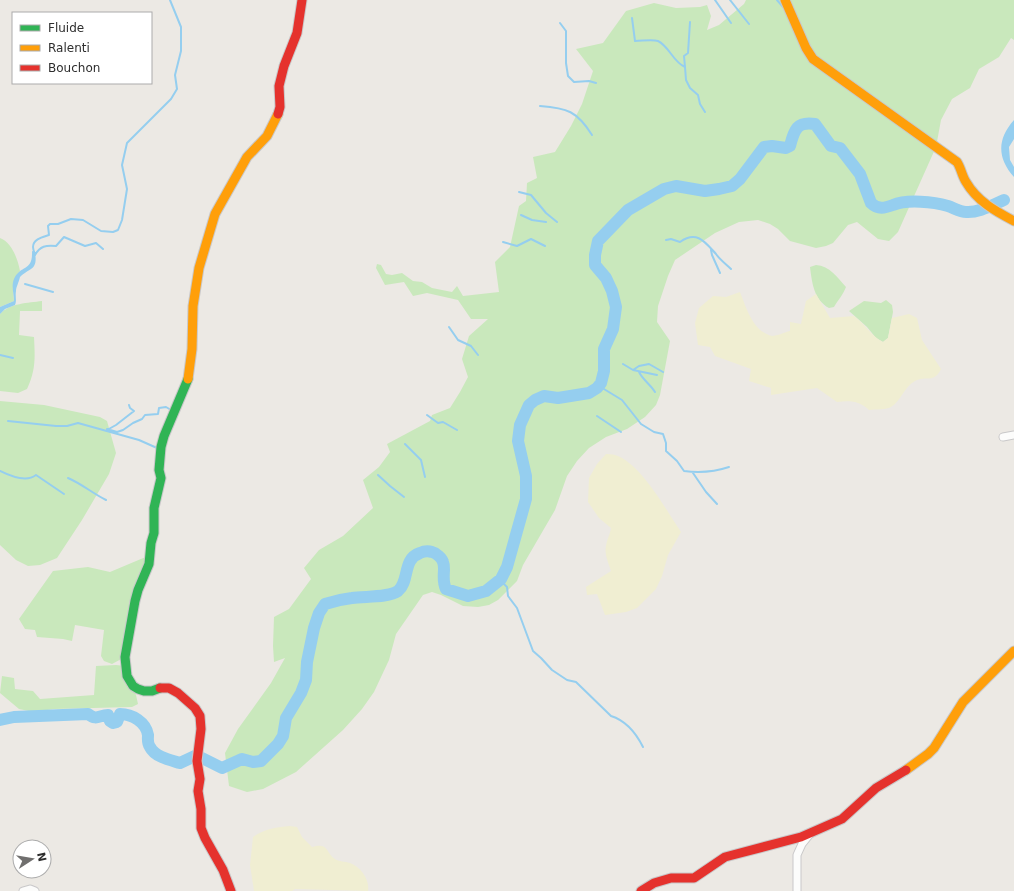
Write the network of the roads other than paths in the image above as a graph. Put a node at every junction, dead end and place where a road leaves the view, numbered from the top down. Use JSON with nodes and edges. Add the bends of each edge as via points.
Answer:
{"nodes":[{"id":1,"x":302,"y":0,"type":"edge"},
{"id":2,"x":785,"y":0,"type":"edge"},
{"id":3,"x":1014,"y":221,"type":"edge"},
{"id":4,"x":1014,"y":435,"type":"edge"},
{"id":5,"x":1003,"y":437,"type":"dead end"},
{"id":6,"x":1014,"y":651,"type":"edge"},
{"id":7,"x":812,"y":833,"type":"junction"},
{"id":8,"x":23,"y":891,"type":"edge"},
{"id":9,"x":35,"y":891,"type":"edge"},
{"id":10,"x":230,"y":891,"type":"edge"},
{"id":11,"x":641,"y":891,"type":"edge"},
{"id":12,"x":797,"y":891,"type":"edge"}],
"edges":[{"from":1,"to":10,"type":"street","via":[[294,45],[284,66],[279,86],[278,116],[266,136],[248,157],[214,214],[198,268],[188,378],[161,447],[161,478],[154,508],[154,533],[149,564],[135,601],[125,657],[128,680],[132,687],[152,691],[160,687],[174,690],[200,714],[201,738],[197,762],[202,832],[228,879]]},
{"from":2,"to":3,"type":"street","via":[[806,48],[814,59],[957,162],[972,193],[984,204]]},
{"from":4,"to":5,"type":"street"},
{"from":6,"to":7,"type":"street","via":[[963,702],[928,754],[876,788],[842,819]]},
{"from":7,"to":11,"type":"street","via":[[725,857],[694,878],[671,878],[654,883]]},
{"from":7,"to":12,"type":"street","via":[[802,844],[797,855]]},
{"from":8,"to":9,"type":"street"}]}
